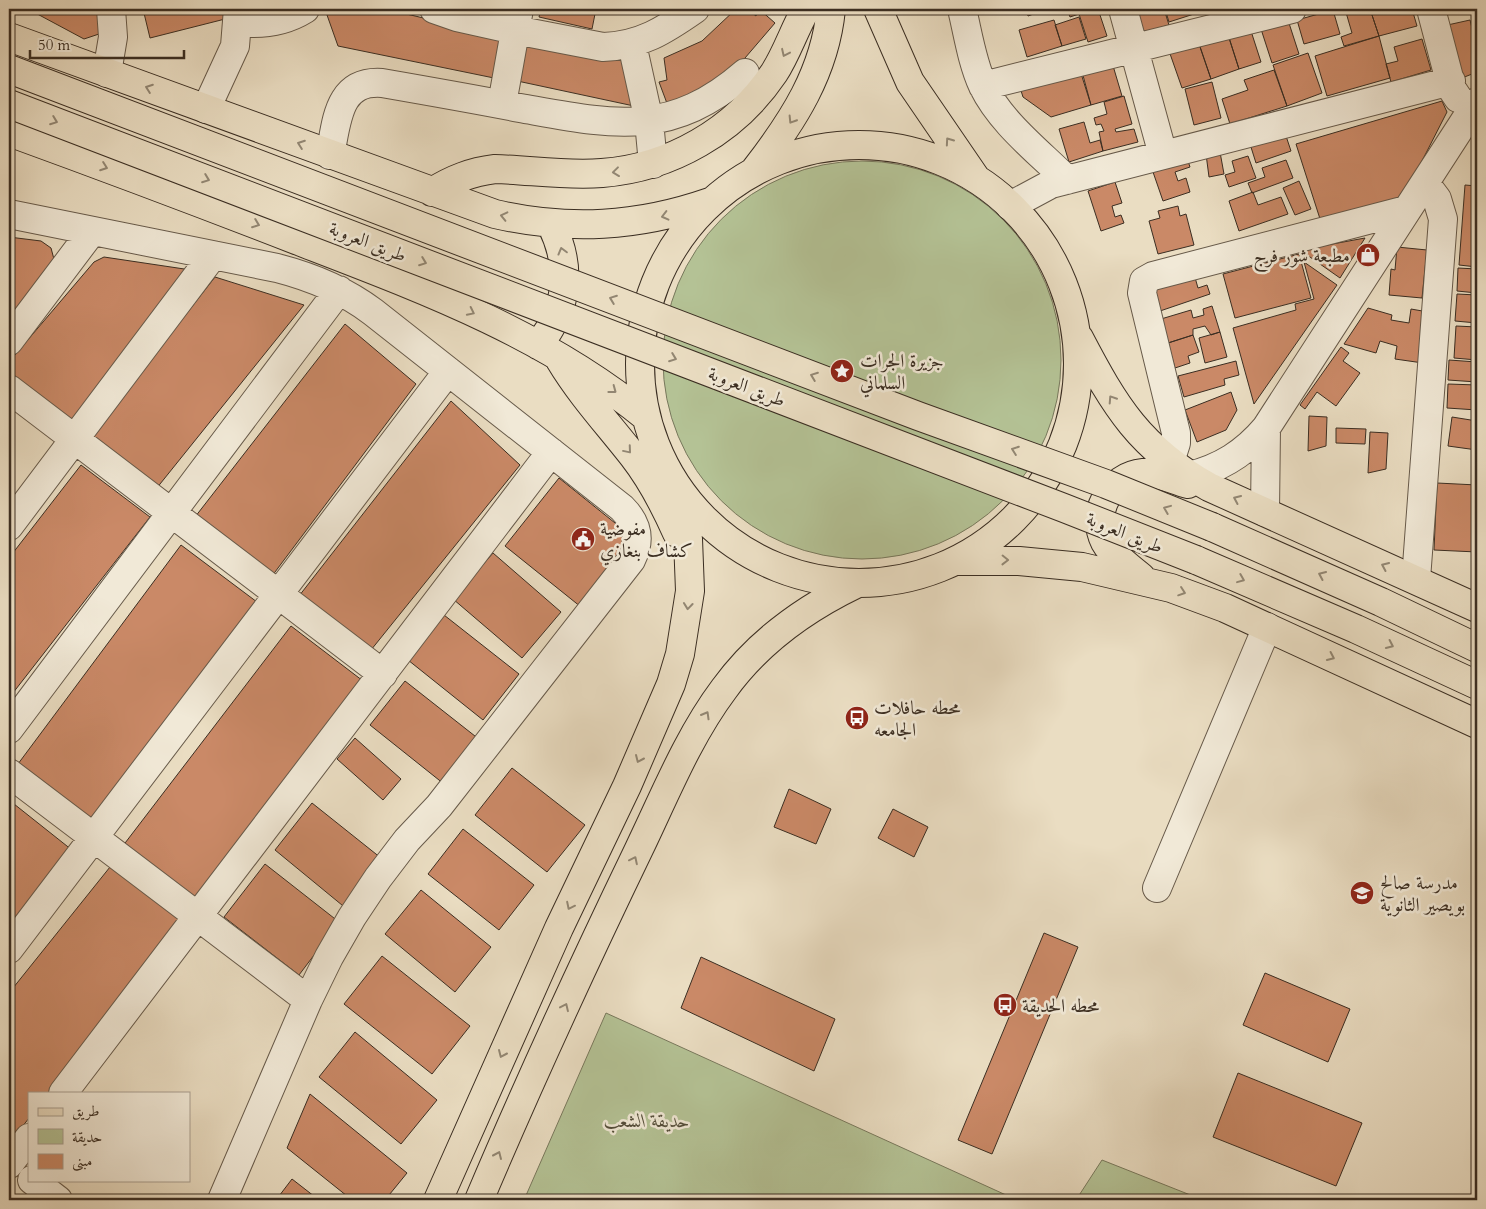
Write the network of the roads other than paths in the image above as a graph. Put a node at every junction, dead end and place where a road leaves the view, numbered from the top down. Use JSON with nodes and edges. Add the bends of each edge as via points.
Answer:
{"nodes":[{"id":1,"x":111,"y":9,"type":"edge"},
{"id":2,"x":305,"y":9,"type":"edge"},
{"id":3,"x":434,"y":9,"type":"edge"},
{"id":4,"x":695,"y":9,"type":"edge"},
{"id":5,"x":806,"y":9,"type":"edge"},
{"id":6,"x":831,"y":9,"type":"edge"},
{"id":7,"x":878,"y":9,"type":"edge"},
{"id":8,"x":962,"y":9,"type":"edge"},
{"id":9,"x":1123,"y":9,"type":"edge"},
{"id":10,"x":1287,"y":9,"type":"edge"},
{"id":11,"x":1431,"y":9,"type":"edge"},
{"id":12,"x":238,"y":16,"type":"edge"},
{"id":13,"x":517,"y":20,"type":"edge"},
{"id":14,"x":9,"y":37,"type":"edge"},
{"id":15,"x":632,"y":44,"type":"junction"},
{"id":16,"x":1134,"y":48,"type":"junction"},
{"id":17,"x":9,"y":69,"type":"edge"},
{"id":18,"x":107,"y":73,"type":"junction"},
{"id":19,"x":745,"y":73,"type":"dead end"},
{"id":20,"x":1451,"y":81,"type":"junction"},
{"id":21,"x":983,"y":86,"type":"junction"},
{"id":22,"x":9,"y":104,"type":"edge"},
{"id":23,"x":502,"y":104,"type":"junction"},
{"id":24,"x":1474,"y":106,"type":"edge"},
{"id":25,"x":206,"y":109,"type":"junction"},
{"id":26,"x":649,"y":121,"type":"junction"},
{"id":27,"x":9,"y":132,"type":"edge"},
{"id":28,"x":330,"y":155,"type":"junction"},
{"id":29,"x":1163,"y":155,"type":"junction"},
{"id":30,"x":653,"y":164,"type":"junction"},
{"id":31,"x":754,"y":171,"type":"junction"},
{"id":32,"x":978,"y":180,"type":"junction"},
{"id":33,"x":1067,"y":180,"type":"junction"},
{"id":34,"x":1425,"y":183,"type":"junction"},
{"id":35,"x":432,"y":192,"type":"junction"},
{"id":36,"x":711,"y":201,"type":"junction"},
{"id":37,"x":1010,"y":206,"type":"junction"},
{"id":38,"x":1406,"y":210,"type":"junction"},
{"id":39,"x":9,"y":214,"type":"edge"},
{"id":40,"x":551,"y":224,"type":"junction"},
{"id":41,"x":92,"y":231,"type":"junction"},
{"id":42,"x":213,"y":255,"type":"junction"},
{"id":43,"x":339,"y":290,"type":"junction"},
{"id":44,"x":1074,"y":330,"type":"junction"},
{"id":45,"x":9,"y":341,"type":"edge"},
{"id":46,"x":548,"y":350,"type":"junction"},
{"id":47,"x":448,"y":371,"type":"junction"},
{"id":48,"x":9,"y":389,"type":"edge"},
{"id":49,"x":646,"y":417,"type":"junction"},
{"id":50,"x":1266,"y":428,"type":"junction"},
{"id":51,"x":74,"y":439,"type":"junction"},
{"id":52,"x":552,"y":452,"type":"junction"},
{"id":53,"x":1190,"y":475,"type":"junction"},
{"id":54,"x":678,"y":488,"type":"junction"},
{"id":55,"x":13,"y":512,"type":"edge"},
{"id":56,"x":1265,"y":512,"type":"junction"},
{"id":57,"x":171,"y":513,"type":"junction"},
{"id":58,"x":957,"y":561,"type":"junction"},
{"id":59,"x":690,"y":565,"type":"junction"},
{"id":60,"x":1416,"y":579,"type":"junction"},
{"id":61,"x":1144,"y":580,"type":"junction"},
{"id":62,"x":856,"y":584,"type":"junction"},
{"id":63,"x":278,"y":594,"type":"junction"},
{"id":64,"x":1477,"y":608,"type":"edge"},
{"id":65,"x":1267,"y":628,"type":"junction"},
{"id":66,"x":1477,"y":648,"type":"edge"},
{"id":67,"x":383,"y":674,"type":"junction"},
{"id":68,"x":1477,"y":685,"type":"edge"},
{"id":69,"x":1477,"y":724,"type":"edge"},
{"id":70,"x":9,"y":729,"type":"edge"},
{"id":71,"x":9,"y":773,"type":"edge"},
{"id":72,"x":94,"y":837,"type":"junction"},
{"id":73,"x":1157,"y":888,"type":"dead end"},
{"id":74,"x":197,"y":917,"type":"junction"},
{"id":75,"x":9,"y":949,"type":"edge"},
{"id":76,"x":308,"y":1000,"type":"junction"},
{"id":77,"x":64,"y":1092,"type":"edge"},
{"id":78,"x":28,"y":1139,"type":"edge"},
{"id":79,"x":9,"y":1163,"type":"edge"},
{"id":80,"x":28,"y":1177,"type":"edge"},
{"id":81,"x":35,"y":1182,"type":"edge"},
{"id":82,"x":58,"y":1200,"type":"edge"},
{"id":83,"x":222,"y":1200,"type":"edge"},
{"id":84,"x":438,"y":1200,"type":"edge"},
{"id":85,"x":479,"y":1200,"type":"edge"}],
"edges":[{"from":1,"to":18,"type":"street","via":[[112,37]]},
{"from":2,"to":12,"type":"street","via":[[278,21],[252,24]]},
{"from":3,"to":13,"type":"street","via":[[457,17]]},
{"from":4,"to":15,"type":"street","via":[[656,35]]},
{"from":5,"to":30,"type":"main road","one_way":true,"via":[[784,56],[745,108],[712,136]]},
{"from":6,"to":31,"type":"main road","one_way":true,"via":[[826,39],[812,83],[790,124]]},
{"from":32,"to":7,"type":"main road","one_way":true,"via":[[910,82]]},
{"from":8,"to":21,"type":"street"},
{"from":9,"to":16,"type":"street"},
{"from":10,"to":16,"type":"street"},
{"from":11,"to":20,"type":"street"},
{"from":12,"to":25,"type":"street","via":[[231,57]]},
{"from":13,"to":15,"type":"street","via":[[589,46]]},
{"from":13,"to":23,"type":"street"},
{"from":14,"to":18,"type":"main road"},
{"from":15,"to":26,"type":"street"},
{"from":16,"to":21,"type":"street"},
{"from":16,"to":29,"type":"street"},
{"from":66,"to":17,"type":"main road","name":"طريق العروبة","one_way":true,"bridge":true,"via":[[1212,527],[1106,484],[918,416]]},
{"from":25,"to":18,"type":"main road","one_way":true},
{"from":19,"to":26,"type":"street","via":[[701,104]]},
{"from":20,"to":24,"type":"street","via":[[1460,101]]},
{"from":20,"to":29,"type":"street"},
{"from":21,"to":33,"type":"street","via":[[1006,118]]},
{"from":22,"to":68,"type":"main road","name":"طريق العروبة","one_way":true,"bridge":true,"via":[[1196,560]]},
{"from":23,"to":26,"type":"street","via":[[603,122]]},
{"from":23,"to":28,"type":"street","via":[[382,82],[365,84],[350,92],[340,106]]},
{"from":24,"to":34,"type":"street"},
{"from":28,"to":25,"type":"main road","one_way":true},
{"from":26,"to":30,"type":"street"},
{"from":27,"to":46,"type":"main road","name":"طريق العروبة","one_way":true,"via":[[386,274]]},
{"from":28,"to":35,"type":"main road"},
{"from":29,"to":33,"type":"street"},
{"from":30,"to":35,"type":"main road","one_way":true,"via":[[600,174],[503,169],[478,171]]},
{"from":31,"to":32,"type":"main road","via":[[802,152],[854,144],[931,157]]},
{"from":31,"to":36,"type":"main road"},
{"from":32,"to":37,"type":"main road"},
{"from":33,"to":37,"type":"street","via":[[1037,190]]},
{"from":34,"to":38,"type":"street"},
{"from":34,"to":60,"type":"street","via":[[1437,199],[1443,219]]},
{"from":40,"to":35,"type":"main road","one_way":true,"via":[[495,214]]},
{"from":36,"to":40,"type":"main road","one_way":true,"via":[[682,212],[630,223]]},
{"from":36,"to":49,"type":"main road","via":[[693,220],[664,264],[646,312],[640,364]]},
{"from":37,"to":44,"type":"main road","via":[[1036,236],[1052,263],[1070,307]]},
{"from":38,"to":50,"type":"street"},
{"from":38,"to":53,"type":"street","via":[[1144,281],[1142,293],[1176,432],[1174,453]]},
{"from":39,"to":41,"type":"street"},
{"from":46,"to":40,"type":"main road","one_way":true,"via":[[565,287],[563,254]]},
{"from":41,"to":42,"type":"street"},
{"from":41,"to":45,"type":"street"},
{"from":42,"to":43,"type":"street","via":[[298,273]]},
{"from":42,"to":51,"type":"street"},
{"from":43,"to":47,"type":"street","via":[[373,312]]},
{"from":43,"to":57,"type":"street"},
{"from":53,"to":44,"type":"main road","one_way":true,"via":[[1152,448],[1121,413]]},
{"from":44,"to":58,"type":"main road","via":[[1077,356],[1075,397],[1059,454],[1017,516],[978,549]]},
{"from":46,"to":49,"type":"main road","name":"طريق العروبة","one_way":true,"via":[[603,383]]},
{"from":46,"to":59,"type":"main road","one_way":true,"via":[[651,482]]},
{"from":47,"to":52,"type":"street"},
{"from":47,"to":63,"type":"street"},
{"from":48,"to":51,"type":"street"},
{"from":49,"to":54,"type":"main road","via":[[654,442]]},
{"from":50,"to":53,"type":"street","via":[[1232,459]]},
{"from":50,"to":56,"type":"street"},
{"from":51,"to":55,"type":"street"},
{"from":51,"to":57,"type":"street"},
{"from":52,"to":67,"type":"street"},
{"from":52,"to":76,"type":"street","via":[[629,515],[637,532],[636,552],[439,806],[378,878],[342,933]]},
{"from":56,"to":53,"type":"main road","one_way":true},
{"from":53,"to":61,"type":"main road","via":[[1187,484],[1142,473],[1125,479],[1111,490],[1101,510],[1102,533],[1112,552]]},
{"from":54,"to":59,"type":"main road"},
{"from":54,"to":62,"type":"main road","via":[[712,528],[755,558],[804,577]]},
{"from":60,"to":56,"type":"main road","one_way":true},
{"from":57,"to":63,"type":"street"},
{"from":57,"to":70,"type":"street"},
{"from":58,"to":61,"type":"main road","one_way":true,"via":[[1051,563]]},
{"from":58,"to":62,"type":"main road","via":[[907,578]]},
{"from":59,"to":84,"type":"main road","one_way":true,"via":[[686,623],[671,684]]},
{"from":60,"to":64,"type":"main road"},
{"from":61,"to":65,"type":"main road","one_way":true,"via":[[1198,597]]},
{"from":85,"to":62,"type":"main road","one_way":true,"via":[[622,885],[710,708],[740,669],[774,635],[813,606]]},
{"from":63,"to":67,"type":"street"},
{"from":63,"to":72,"type":"street"},
{"from":65,"to":69,"type":"main road","one_way":true},
{"from":65,"to":73,"type":"street"},
{"from":67,"to":74,"type":"street"},
{"from":71,"to":72,"type":"street"},
{"from":72,"to":74,"type":"street"},
{"from":72,"to":75,"type":"street"},
{"from":74,"to":76,"type":"street"},
{"from":74,"to":77,"type":"street"},
{"from":76,"to":83,"type":"street"},
{"from":78,"to":79,"type":"street"},
{"from":79,"to":80,"type":"street"},
{"from":81,"to":82,"type":"street"}]}
